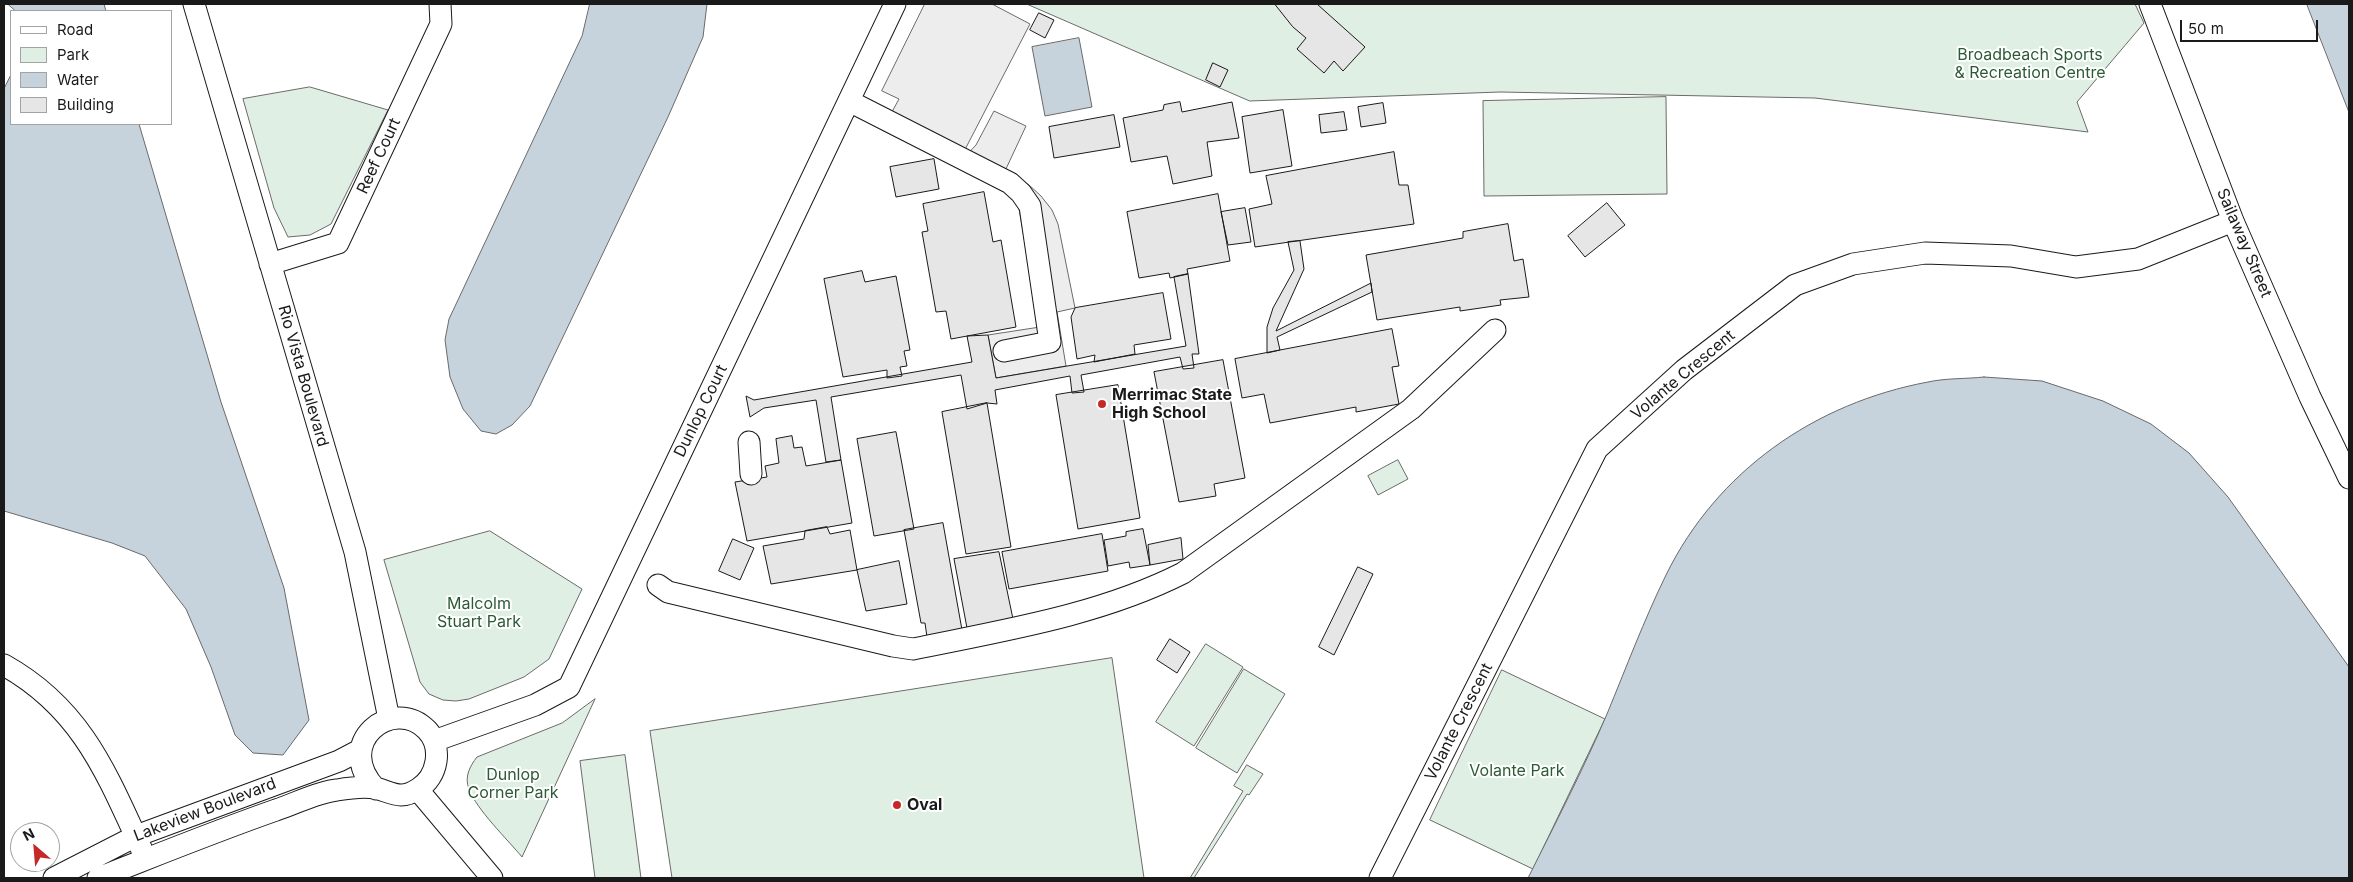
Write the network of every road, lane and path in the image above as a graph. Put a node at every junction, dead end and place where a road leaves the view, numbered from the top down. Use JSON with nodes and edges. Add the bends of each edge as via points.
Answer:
{"nodes":[{"id":1,"x":188,"y":4,"type":"edge"},
{"id":2,"x":194,"y":4,"type":"edge"},
{"id":3,"x":440,"y":4,"type":"edge"},
{"id":4,"x":895,"y":4,"type":"edge"},
{"id":5,"x":2150,"y":4,"type":"edge"},
{"id":6,"x":202,"y":36,"type":"junction"},
{"id":7,"x":849,"y":101,"type":"junction"},
{"id":8,"x":2233,"y":221,"type":"junction"},
{"id":9,"x":270,"y":264,"type":"junction"},
{"id":10,"x":1495,"y":330,"type":"dead end"},
{"id":11,"x":1004,"y":351,"type":"dead end"},
{"id":12,"x":749,"y":442,"type":"dead end"},
{"id":13,"x":751,"y":474,"type":"dead end"},
{"id":14,"x":2349,"y":478,"type":"edge"},
{"id":15,"x":658,"y":585,"type":"dead end"},
{"id":16,"x":4,"y":665,"type":"edge"},
{"id":17,"x":389,"y":719,"type":"junction"},
{"id":18,"x":434,"y":742,"type":"junction"},
{"id":19,"x":360,"y":750,"type":"junction"},
{"id":20,"x":376,"y":788,"type":"junction"},
{"id":21,"x":418,"y":790,"type":"junction"},
{"id":22,"x":136,"y":836,"type":"junction"},
{"id":23,"x":146,"y":859,"type":"junction"},
{"id":24,"x":54,"y":878,"type":"edge"},
{"id":25,"x":98,"y":878,"type":"edge"},
{"id":26,"x":492,"y":878,"type":"edge"},
{"id":27,"x":1380,"y":878,"type":"edge"}],
"edges":[{"from":1,"to":6,"type":"street","name":"Rio Vista Boulevard"},
{"from":2,"to":6,"type":"street","name":"Rio Vista Boulevard"},
{"from":3,"to":9,"type":"street","name":"Reef Court","via":[[441,24],[338,243]]},
{"from":4,"to":7,"type":"street","name":"Dunlop Court"},
{"from":5,"to":8,"type":"street","name":"Sailaway Street"},
{"from":6,"to":9,"type":"street","name":"Rio Vista Boulevard"},
{"from":7,"to":11,"type":"street","via":[[1010,183],[1030,206],[1050,342]]},
{"from":7,"to":18,"type":"street","name":"Dunlop Court","via":[[569,687],[535,705]]},
{"from":8,"to":14,"type":"street","name":"Sailaway Street"},
{"from":8,"to":27,"type":"street","name":"Volante Crescent","via":[[2138,259],[2076,267],[2011,256],[1925,253],[1853,264],[1795,285],[1684,370],[1596,449]]},
{"from":9,"to":17,"type":"street","name":"Rio Vista Boulevard","via":[[355,552]]},
{"from":10,"to":15,"type":"street","via":[[1410,409],[1183,573],[1154,588],[1095,607],[914,649],[668,592]]},
{"from":12,"to":13,"type":"street"},
{"from":16,"to":22,"type":"street","via":[[41,691],[79,728],[98,756]]},
{"from":17,"to":18,"type":"street","via":[[416,722],[427,730]]},
{"from":17,"to":19,"type":"street","via":[[376,725],[365,736]]},
{"from":18,"to":21,"type":"street","via":[[437,755],[435,769]]},
{"from":19,"to":20,"type":"street","via":[[360,764],[366,778]]},
{"from":19,"to":22,"type":"street","name":"Lakeview Boulevard","via":[[339,761]]},
{"from":20,"to":21,"type":"street","via":[[389,794],[404,795]]},
{"from":20,"to":23,"type":"street","via":[[334,790]]},
{"from":21,"to":26,"type":"street"},
{"from":22,"to":23,"type":"street"},
{"from":22,"to":24,"type":"street","name":"Lakeview Boulevard"},
{"from":23,"to":25,"type":"street"}]}
